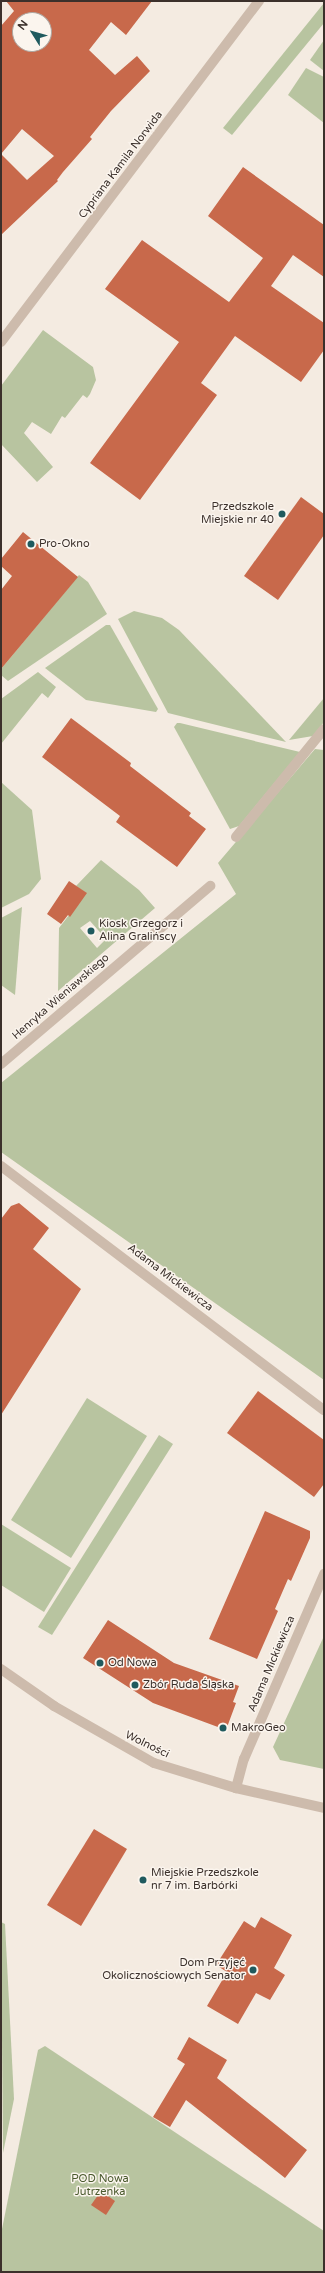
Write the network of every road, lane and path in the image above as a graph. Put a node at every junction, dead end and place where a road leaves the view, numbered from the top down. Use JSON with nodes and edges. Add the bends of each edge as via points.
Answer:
{"nodes":[{"id":1,"x":259,"y":1,"type":"edge"},
{"id":2,"x":1,"y":342,"type":"edge"},
{"id":3,"x":324,"y":729,"type":"edge"},
{"id":4,"x":236,"y":837,"type":"dead end"},
{"id":5,"x":210,"y":886,"type":"dead end"},
{"id":6,"x":1,"y":1064,"type":"edge"},
{"id":7,"x":1,"y":1166,"type":"edge"},
{"id":8,"x":324,"y":1410,"type":"edge"},
{"id":9,"x":324,"y":1574,"type":"edge"},
{"id":10,"x":1,"y":1669,"type":"edge"},
{"id":11,"x":236,"y":1788,"type":"junction"},
{"id":12,"x":324,"y":1808,"type":"edge"}],
"edges":[{"from":1,"to":2,"type":"street","name":"Cypriana Kamila Norwida"},
{"from":3,"to":4,"type":"street"},
{"from":5,"to":6,"type":"street","name":"Henryka Wieniawskiego"},
{"from":7,"to":8,"type":"street","name":"Adama Mickiewicza"},
{"from":9,"to":11,"type":"street","name":"Adama Mickiewicza","via":[[244,1759]]},
{"from":10,"to":11,"type":"street","name":"Wolności","via":[[54,1706],[154,1764]]},
{"from":11,"to":12,"type":"street","name":"Wolności"}]}
